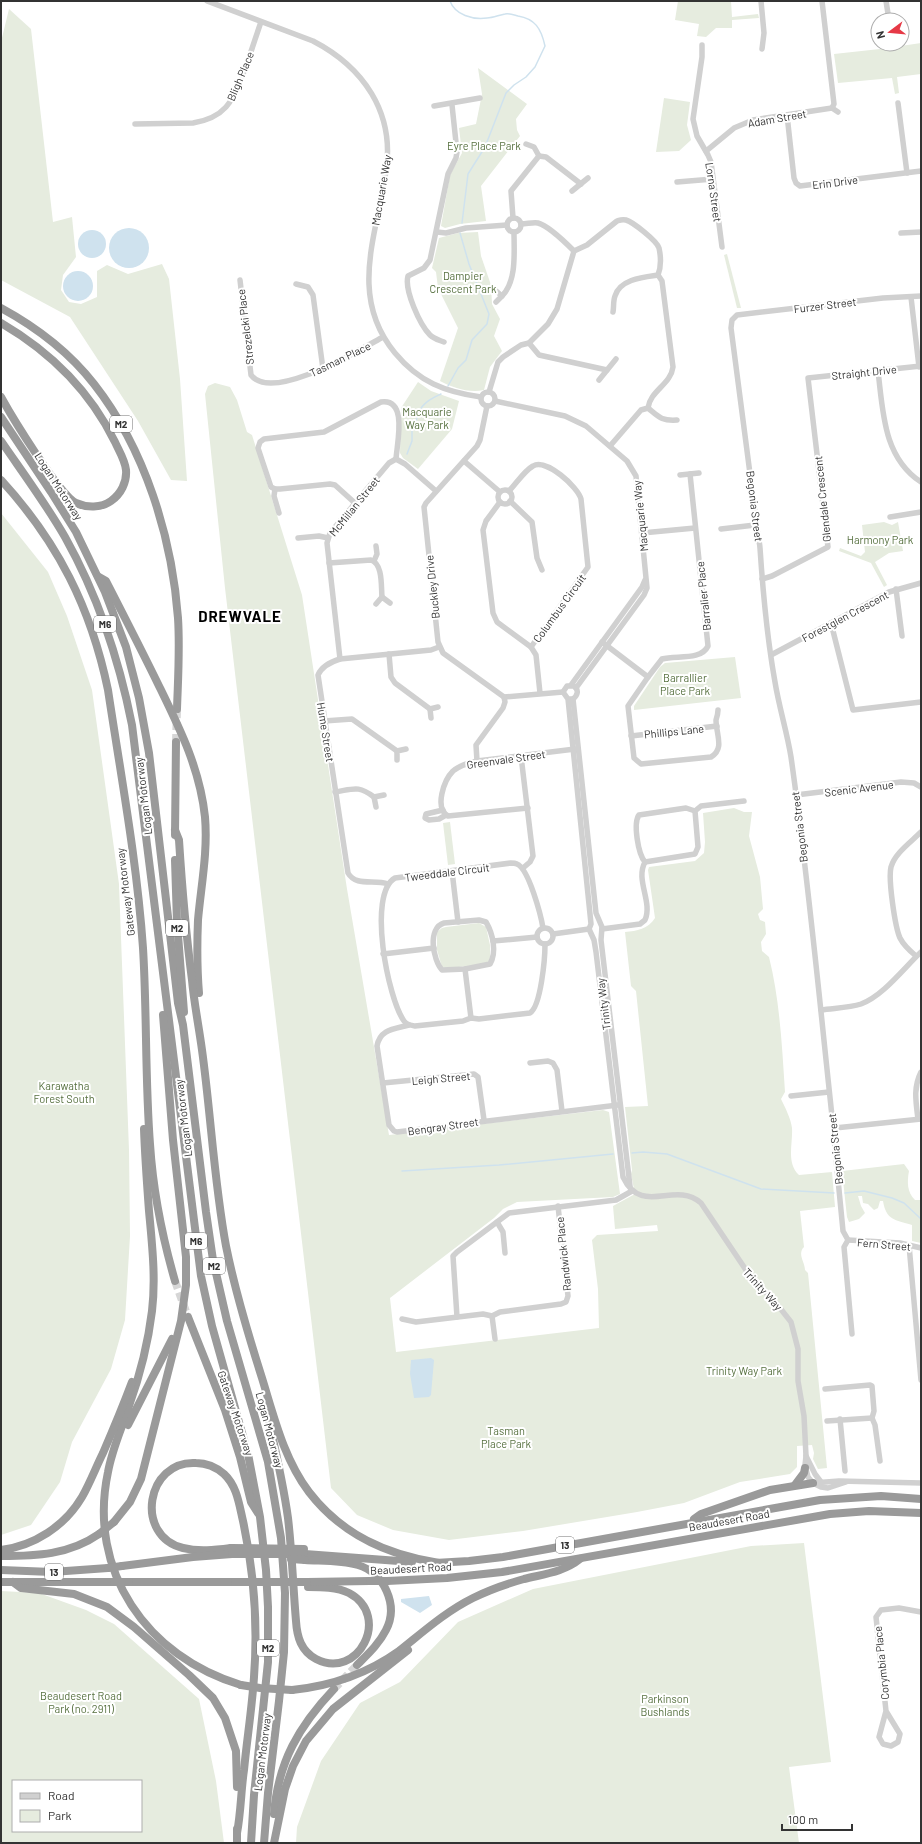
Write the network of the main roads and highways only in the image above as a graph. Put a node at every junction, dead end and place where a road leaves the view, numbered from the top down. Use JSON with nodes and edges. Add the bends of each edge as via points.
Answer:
{"nodes":[{"id":1,"x":1,"y":308,"type":"edge"},
{"id":2,"x":1,"y":323,"type":"edge"},
{"id":3,"x":1,"y":397,"type":"edge"},
{"id":4,"x":1,"y":417,"type":"edge"},
{"id":5,"x":1,"y":441,"type":"edge"},
{"id":6,"x":1,"y":480,"type":"edge"},
{"id":7,"x":98,"y":576,"type":"junction"},
{"id":8,"x":177,"y":709,"type":"tunnel mouth"},
{"id":9,"x":176,"y":742,"type":"tunnel mouth"},
{"id":10,"x":175,"y":830,"type":"junction"},
{"id":11,"x":162,"y":959,"type":"junction"},
{"id":12,"x":183,"y":1025,"type":"junction"},
{"id":13,"x":202,"y":1046,"type":"junction"},
{"id":14,"x":148,"y":1096,"type":"junction"},
{"id":15,"x":175,"y":1281,"type":"tunnel mouth"},
{"id":16,"x":188,"y":1317,"type":"tunnel mouth"},
{"id":17,"x":180,"y":1321,"type":"junction"},
{"id":18,"x":148,"y":1342,"type":"junction"},
{"id":19,"x":266,"y":1391,"type":"junction"},
{"id":20,"x":117,"y":1440,"type":"junction"},
{"id":21,"x":805,"y":1468,"type":"road end"},
{"id":22,"x":817,"y":1483,"type":"road end"},
{"id":23,"x":796,"y":1485,"type":"junction"},
{"id":24,"x":921,"y":1499,"type":"edge"},
{"id":25,"x":921,"y":1513,"type":"edge"},
{"id":26,"x":260,"y":1517,"type":"junction"},
{"id":27,"x":690,"y":1522,"type":"junction"},
{"id":28,"x":1,"y":1550,"type":"edge"},
{"id":29,"x":232,"y":1551,"type":"junction"},
{"id":30,"x":305,"y":1554,"type":"junction"},
{"id":31,"x":1,"y":1556,"type":"edge"},
{"id":32,"x":581,"y":1559,"type":"junction"},
{"id":33,"x":439,"y":1563,"type":"junction"},
{"id":34,"x":1,"y":1570,"type":"edge"},
{"id":35,"x":1,"y":1582,"type":"edge"},
{"id":36,"x":13,"y":1582,"type":"junction"},
{"id":37,"x":307,"y":1584,"type":"junction"},
{"id":38,"x":422,"y":1632,"type":"junction"},
{"id":39,"x":357,"y":1666,"type":"tunnel mouth"},
{"id":40,"x":334,"y":1690,"type":"tunnel mouth"},
{"id":41,"x":237,"y":1833,"type":"junction"},
{"id":42,"x":237,"y":1843,"type":"edge"},
{"id":43,"x":251,"y":1843,"type":"edge"},
{"id":44,"x":264,"y":1843,"type":"edge"},
{"id":45,"x":273,"y":1843,"type":"edge"}],
"edges":[{"from":1,"to":8,"type":"highway","number":"M2","via":[[40,332],[83,372],[110,407],[138,458],[156,504],[172,569],[179,637]]},
{"from":2,"to":3,"type":"highway","via":[[50,358],[74,381],[93,405],[111,434],[125,465],[126,479],[121,491],[111,501],[97,506],[81,505],[69,498],[22,433]]},
{"from":4,"to":7,"type":"highway","name":"Logan Motorway","number":"M6","via":[[64,512]]},
{"from":5,"to":11,"type":"highway","name":"Logan Motorway","number":"M6","via":[[47,508],[74,555],[96,601],[115,655],[134,738]]},
{"from":6,"to":14,"type":"highway","name":"Gateway Motorway","via":[[37,523],[65,568],[86,612],[103,663],[139,910]]},
{"from":7,"to":12,"type":"highway","name":"Logan Motorway","number":"M6","via":[[126,647],[143,715],[178,1003]]},
{"from":7,"to":13,"type":"highway","via":[[106,580],[184,736],[201,790],[206,844],[197,950]]},
{"from":9,"to":10,"type":"highway","number":"M2"},
{"from":10,"to":12,"type":"highway","number":"M2"},
{"from":10,"to":13,"type":"highway","via":[[179,840],[192,982]]},
{"from":11,"to":17,"type":"highway","via":[[159,978],[173,1147],[186,1256],[186,1285]]},
{"from":11,"to":26,"type":"highway","name":"Logan Motorway","number":"M6","via":[[201,1276],[218,1350],[248,1454]]},
{"from":12,"to":44,"type":"highway","name":"Logan Motorway","number":"M2","via":[[213,1260],[227,1321],[268,1462],[281,1538],[285,1593],[284,1652]]},
{"from":13,"to":19,"type":"highway","via":[[226,1244],[241,1311]]},
{"from":14,"to":15,"type":"highway","name":"Gateway Motorway","via":[[156,1199]]},
{"from":14,"to":18,"type":"highway","via":[[143,1107],[154,1286]]},
{"from":16,"to":26,"type":"highway","name":"Gateway Motorway","number":"M2","via":[[231,1427],[251,1502]]},
{"from":17,"to":20,"type":"highway","via":[[124,1433]]},
{"from":17,"to":31,"type":"highway","bridge":true,"via":[[141,1479],[130,1502],[114,1522],[80,1545],[58,1553]]},
{"from":18,"to":20,"type":"highway"},
{"from":18,"to":28,"type":"highway","via":[[142,1350],[131,1385],[88,1486],[77,1505],[42,1536],[25,1544]]},
{"from":19,"to":33,"type":"highway","via":[[290,1461],[307,1490],[321,1507],[346,1528],[378,1547],[405,1557]]},
{"from":19,"to":37,"type":"highway","via":[[264,1400],[278,1461],[288,1524],[297,1634],[305,1650],[318,1660],[334,1663],[352,1657],[363,1646],[368,1636],[369,1620],[363,1605],[354,1596],[343,1591]]},
{"from":20,"to":38,"type":"highway","bridge":true,"via":[[106,1478],[104,1514],[110,1556],[123,1590],[142,1621],[172,1650],[204,1671],[241,1685],[260,1688],[292,1690],[328,1685],[358,1674],[398,1651]]},
{"from":21,"to":23,"type":"highway"},
{"from":22,"to":23,"type":"highway"},
{"from":23,"to":27,"type":"highway","via":[[764,1492],[701,1514]]},
{"from":24,"to":27,"type":"highway","name":"Beaudesert Road","number":"13","via":[[860,1496],[814,1500]]},
{"from":25,"to":32,"type":"highway","name":"Beaudesert Road","number":"13","via":[[869,1511],[816,1516]]},
{"from":26,"to":43,"type":"highway","name":"Logan Motorway","number":"M2","via":[[268,1607],[268,1662]]},
{"from":27,"to":33,"type":"highway","name":"Beaudesert Road","number":"13","via":[[497,1558]]},
{"from":29,"to":30,"type":"highway","bridge":true},
{"from":29,"to":30,"type":"highway","name":"Beaudesert Road","number":"13","bridge":true},
{"from":29,"to":34,"type":"highway","name":"Beaudesert Road","number":"13","bridge":true,"via":[[108,1568],[52,1572]]},
{"from":29,"to":41,"type":"highway","via":[[182,1548],[164,1537],[155,1525],[151,1506],[156,1487],[164,1475],[186,1463],[201,1463],[217,1468],[233,1486],[247,1539],[254,1593],[256,1641],[254,1684]]},
{"from":30,"to":33,"type":"highway","name":"Beaudesert Road","number":"13"},
{"from":30,"to":39,"type":"highway","via":[[358,1565],[375,1575],[386,1590],[390,1604],[388,1626],[381,1640]]},
{"from":32,"to":37,"type":"highway","name":"Beaudesert Road","number":"13","bridge":true,"via":[[473,1576]]},
{"from":32,"to":38,"type":"highway","via":[[570,1568],[516,1582],[472,1599],[447,1613]]},
{"from":35,"to":36,"type":"highway","name":"Beaudesert Road","number":"13"},
{"from":36,"to":37,"type":"highway","name":"Beaudesert Road","number":"13","bridge":true},
{"from":36,"to":41,"type":"highway","via":[[21,1588],[74,1594],[107,1607],[167,1655],[213,1698],[226,1718],[236,1751]]},
{"from":38,"to":45,"type":"highway","via":[[414,1644],[333,1709],[306,1741],[286,1783],[276,1839]]},
{"from":40,"to":45,"type":"highway","via":[[304,1724],[287,1757],[277,1789]]},
{"from":41,"to":42,"type":"highway"}]}
